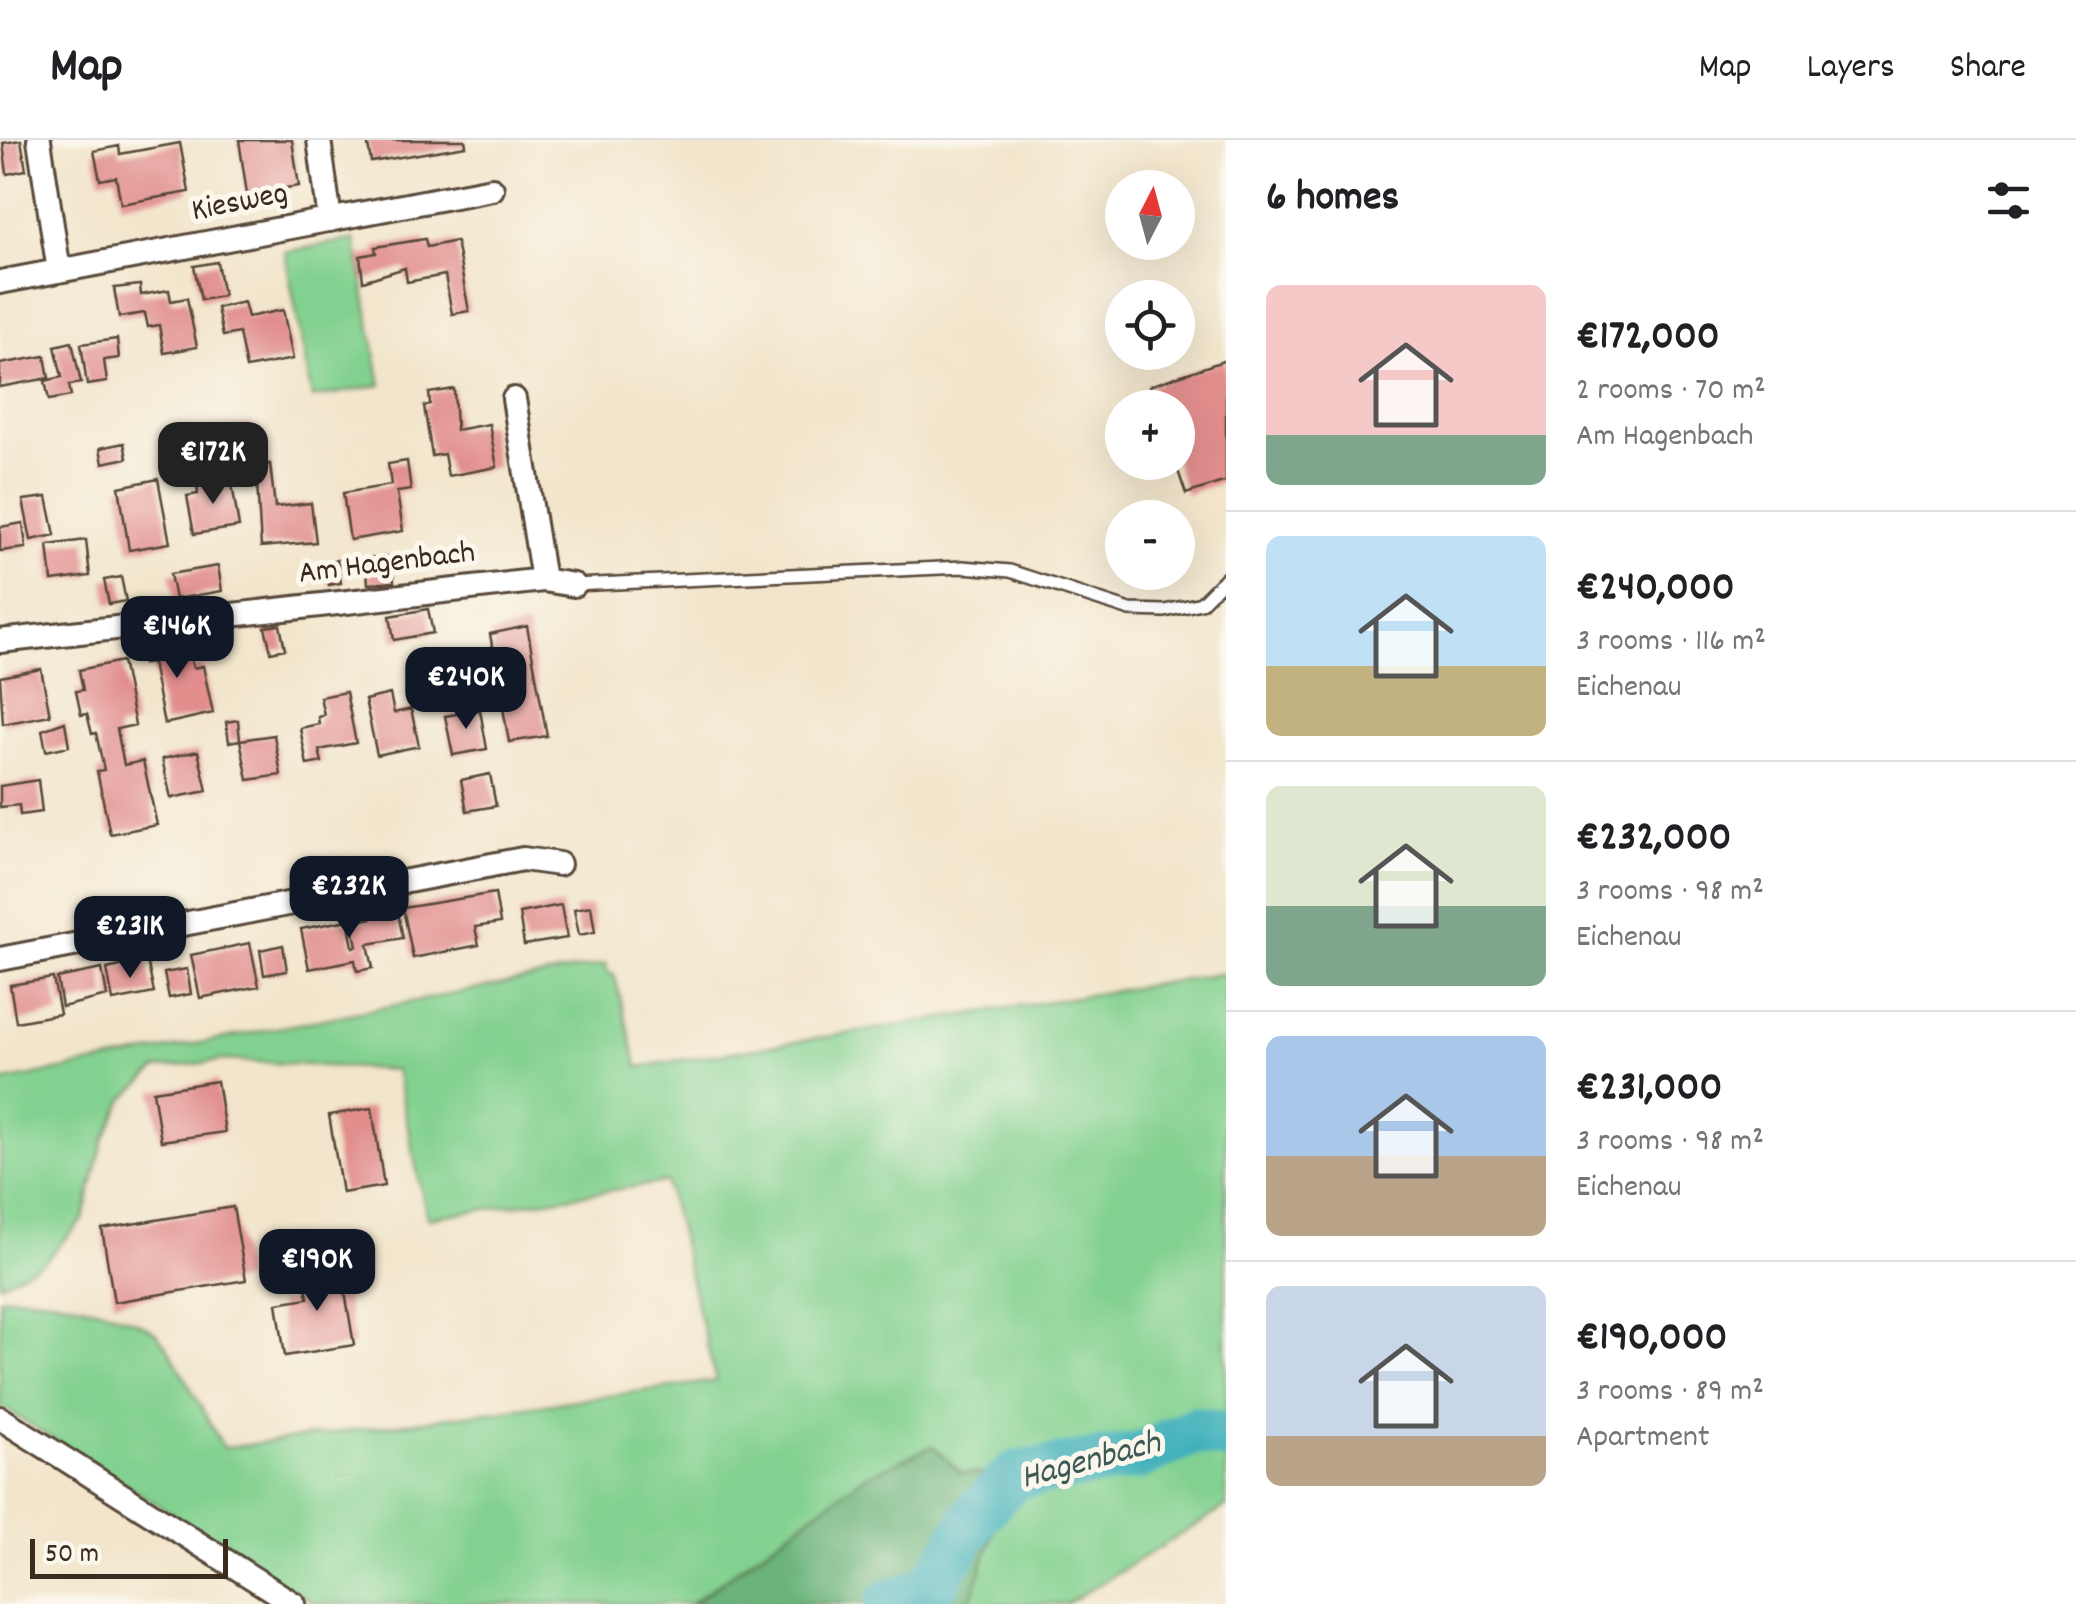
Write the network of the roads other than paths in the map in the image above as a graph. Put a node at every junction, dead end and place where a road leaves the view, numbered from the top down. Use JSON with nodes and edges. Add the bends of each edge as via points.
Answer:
{"nodes":[{"id":1,"x":39,"y":140,"type":"edge"},
{"id":2,"x":319,"y":140,"type":"edge"},
{"id":3,"x":492,"y":189,"type":"dead end"},
{"id":4,"x":330,"y":220,"type":"junction"},
{"id":5,"x":59,"y":271,"type":"junction"},
{"id":6,"x":0,"y":282,"type":"edge"},
{"id":7,"x":514,"y":400,"type":"dead end"},
{"id":8,"x":1226,"y":578,"type":"edge"},
{"id":9,"x":543,"y":580,"type":"junction"},
{"id":10,"x":574,"y":585,"type":"joint"},
{"id":11,"x":0,"y":641,"type":"edge"},
{"id":12,"x":559,"y":864,"type":"dead end"},
{"id":13,"x":0,"y":959,"type":"edge"},
{"id":14,"x":0,"y":1418,"type":"edge"},
{"id":15,"x":294,"y":1604,"type":"edge"}],
"edges":[{"from":1,"to":5,"type":"street"},
{"from":2,"to":4,"type":"street"},
{"from":3,"to":4,"type":"street","name":"Kiesweg"},
{"from":4,"to":5,"type":"street","name":"Kiesweg"},
{"from":5,"to":6,"type":"street","name":"Kiesweg"},
{"from":7,"to":9,"type":"street"},
{"from":8,"to":10,"type":"lane","via":[[1201,603],[1165,610],[1130,610],[1010,571],[963,566]]},
{"from":9,"to":10,"type":"street","name":"Am Hagenbach"},
{"from":9,"to":11,"type":"street","name":"Am Hagenbach"},
{"from":12,"to":13,"type":"street","via":[[523,859]]},
{"from":14,"to":15,"type":"street"}]}
